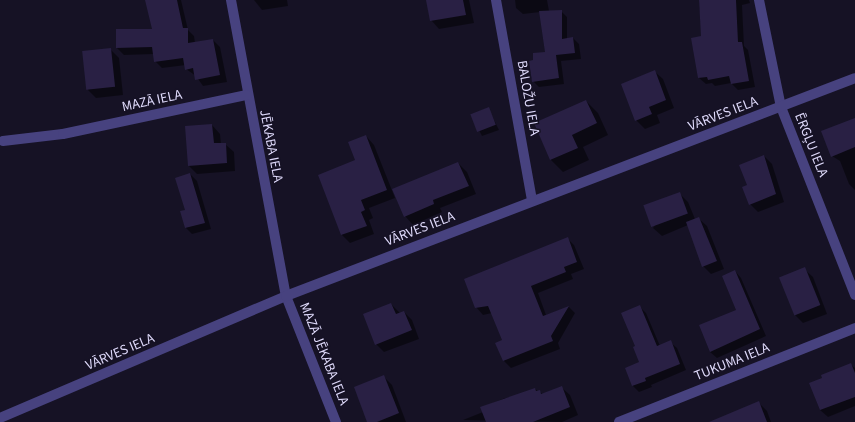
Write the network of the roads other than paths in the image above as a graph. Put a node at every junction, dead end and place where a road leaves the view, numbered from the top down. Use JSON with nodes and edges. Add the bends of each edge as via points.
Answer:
{"nodes":[{"id":1,"x":231,"y":0,"type":"edge"},
{"id":2,"x":496,"y":0,"type":"edge"},
{"id":3,"x":759,"y":0,"type":"edge"},
{"id":4,"x":855,"y":78,"type":"edge"},
{"id":5,"x":247,"y":96,"type":"junction"},
{"id":6,"x":781,"y":107,"type":"junction"},
{"id":7,"x":3,"y":141,"type":"dead end"},
{"id":8,"x":532,"y":201,"type":"junction"},
{"id":9,"x":855,"y":295,"type":"edge"},
{"id":10,"x":286,"y":296,"type":"junction"},
{"id":11,"x":855,"y":328,"type":"edge"},
{"id":12,"x":0,"y":418,"type":"edge"},
{"id":13,"x":336,"y":422,"type":"edge"},
{"id":14,"x":620,"y":422,"type":"edge"}],
"edges":[{"from":1,"to":5,"type":"street","name":"JĒKABA IELA"},
{"from":2,"to":8,"type":"street","name":"BALOŽU IELA"},
{"from":3,"to":6,"type":"street","name":"ĒRGĻU IELA"},
{"from":4,"to":6,"type":"street","name":"VĀRVES IELA"},
{"from":5,"to":7,"type":"street","name":"MAZĀ IELA","via":[[63,134]]},
{"from":5,"to":10,"type":"street","name":"JĒKABA IELA"},
{"from":6,"to":8,"type":"street","name":"VĀRVES IELA"},
{"from":6,"to":9,"type":"street","name":"ĒRGĻU IELA"},
{"from":8,"to":10,"type":"street","name":"VĀRVES IELA"},
{"from":10,"to":12,"type":"street","name":"VĀRVES IELA"},
{"from":10,"to":13,"type":"street","name":"MAZĀ JĒKABA IELA"},
{"from":11,"to":14,"type":"street","name":"TUKUMA IELA"}]}
